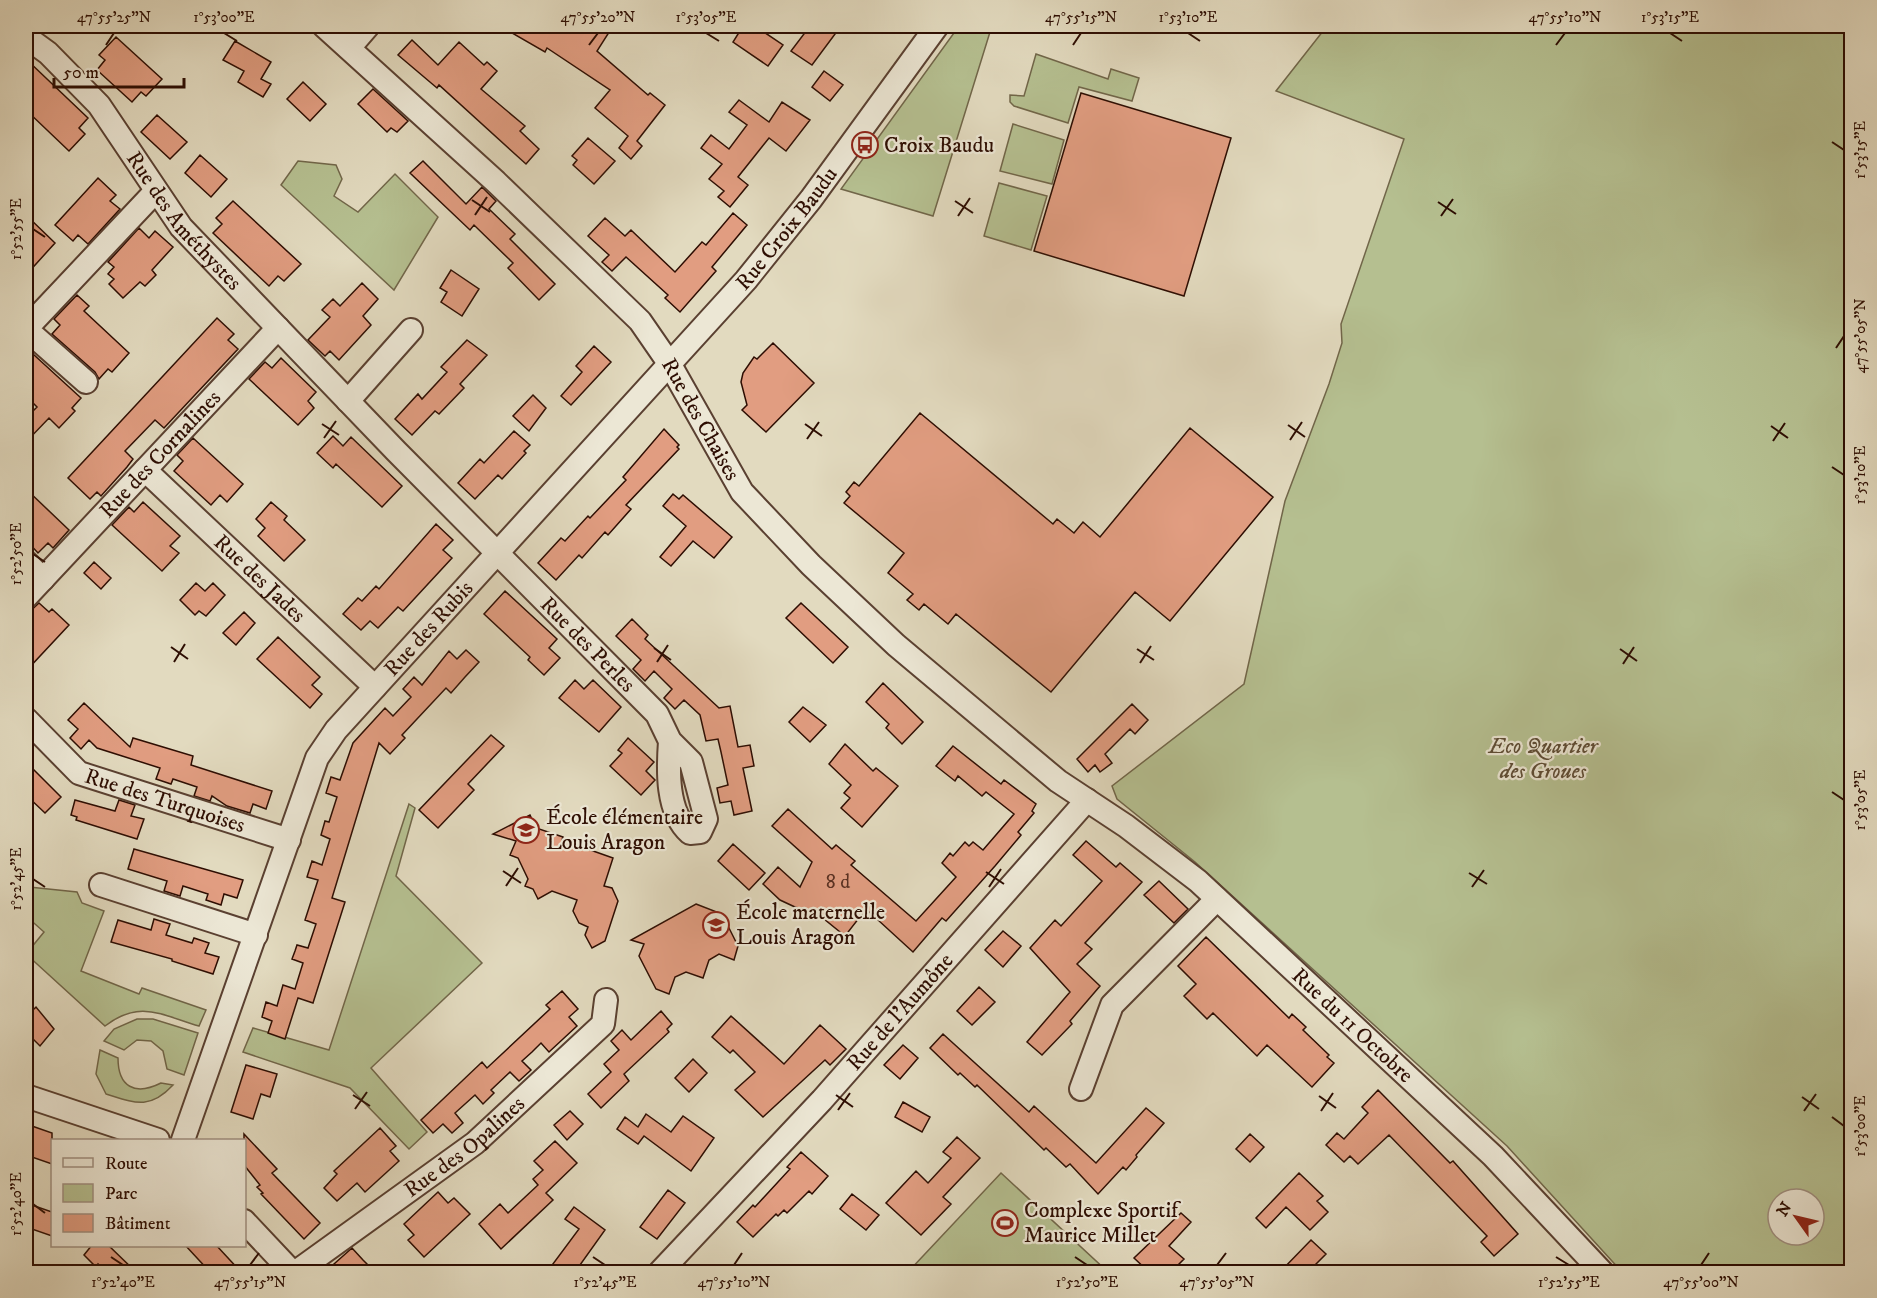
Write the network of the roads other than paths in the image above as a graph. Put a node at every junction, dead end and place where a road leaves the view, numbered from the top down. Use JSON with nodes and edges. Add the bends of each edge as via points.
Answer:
{"nodes":[{"id":1,"x":324,"y":26,"type":"edge"},
{"id":2,"x":368,"y":26,"type":"edge"},
{"id":3,"x":936,"y":26,"type":"edge"},
{"id":4,"x":26,"y":37,"type":"edge"},
{"id":5,"x":349,"y":48,"type":"junction"},
{"id":6,"x":155,"y":192,"type":"junction"},
{"id":7,"x":278,"y":328,"type":"junction"},
{"id":8,"x":411,"y":330,"type":"dead end"},
{"id":9,"x":669,"y":363,"type":"junction"},
{"id":10,"x":86,"y":382,"type":"dead end"},
{"id":11,"x":348,"y":401,"type":"junction"},
{"id":12,"x":145,"y":470,"type":"junction"},
{"id":13,"x":498,"y":551,"type":"junction"},
{"id":14,"x":26,"y":562,"type":"edge"},
{"id":15,"x":43,"y":579,"type":"junction"},
{"id":16,"x":26,"y":597,"type":"edge"},
{"id":17,"x":375,"y":687,"type":"junction"},
{"id":18,"x":26,"y":719,"type":"edge"},
{"id":19,"x":670,"y":741,"type":"dead end"},
{"id":20,"x":1087,"y":800,"type":"junction"},
{"id":21,"x":290,"y":840,"type":"junction"},
{"id":22,"x":100,"y":885,"type":"dead end"},
{"id":23,"x":1217,"y":899,"type":"junction"},
{"id":24,"x":256,"y":935,"type":"junction"},
{"id":25,"x":606,"y":1000,"type":"dead end"},
{"id":26,"x":1081,"y":1089,"type":"dead end"},
{"id":27,"x":26,"y":1096,"type":"edge"},
{"id":28,"x":155,"y":1139,"type":"edge"},
{"id":29,"x":183,"y":1139,"type":"edge"},
{"id":30,"x":246,"y":1223,"type":"edge"},
{"id":31,"x":294,"y":1272,"type":"edge"},
{"id":32,"x":660,"y":1272,"type":"edge"},
{"id":33,"x":1602,"y":1272,"type":"edge"}],
"edges":[{"from":1,"to":5,"type":"street","name":"Rue des Chaises"},
{"from":2,"to":5,"type":"street"},
{"from":3,"to":9,"type":"street","name":"Rue Croix Baudu","via":[[811,199],[746,280]]},
{"from":4,"to":6,"type":"street","name":"Rue des Améthystes","via":[[48,53],[99,105]]},
{"from":5,"to":9,"type":"street","name":"Rue des Chaises","via":[[614,294],[644,326]]},
{"from":6,"to":7,"type":"street","name":"Rue des Améthystes","via":[[181,227]]},
{"from":6,"to":10,"type":"street","via":[[26,329]]},
{"from":7,"to":11,"type":"street","name":"Rue des Améthystes"},
{"from":7,"to":12,"type":"street","name":"Rue des Cornalines"},
{"from":8,"to":11,"type":"street"},
{"from":9,"to":13,"type":"street","name":"Rue des Rubis"},
{"from":9,"to":20,"type":"street","name":"Rue des Chaises","via":[[742,492],[773,527],[896,645],[1058,781]]},
{"from":11,"to":13,"type":"street","name":"Rue des Améthystes"},
{"from":12,"to":15,"type":"street","name":"Rue des Cornalines"},
{"from":12,"to":17,"type":"street","name":"Rue des Jades"},
{"from":13,"to":17,"type":"street","name":"Rue des Rubis"},
{"from":13,"to":19,"type":"street","name":"Rue des Perles","via":[[657,714]]},
{"from":14,"to":15,"type":"street"},
{"from":15,"to":16,"type":"street","name":"Rue des Cornalines"},
{"from":17,"to":21,"type":"street","name":"Rue des Rubis","via":[[317,758]]},
{"from":18,"to":21,"type":"street","name":"Rue des Turquoises","via":[[79,773]]},
{"from":20,"to":23,"type":"street","name":"Rue du 11 Octobre"},
{"from":20,"to":32,"type":"street","name":"Rue de l'Aumône","via":[[822,1100]]},
{"from":21,"to":24,"type":"street","name":"Rue des Rubis"},
{"from":22,"to":24,"type":"street"},
{"from":23,"to":26,"type":"street","via":[[1112,1005]]},
{"from":23,"to":33,"type":"street","name":"Rue du 11 Octobre","via":[[1493,1156]]},
{"from":24,"to":29,"type":"street","name":"Rue des Rubis"},
{"from":25,"to":31,"type":"street","name":"Rue des Opalines","via":[[603,1024],[475,1143]]},
{"from":27,"to":28,"type":"street"},
{"from":30,"to":31,"type":"street"}]}
